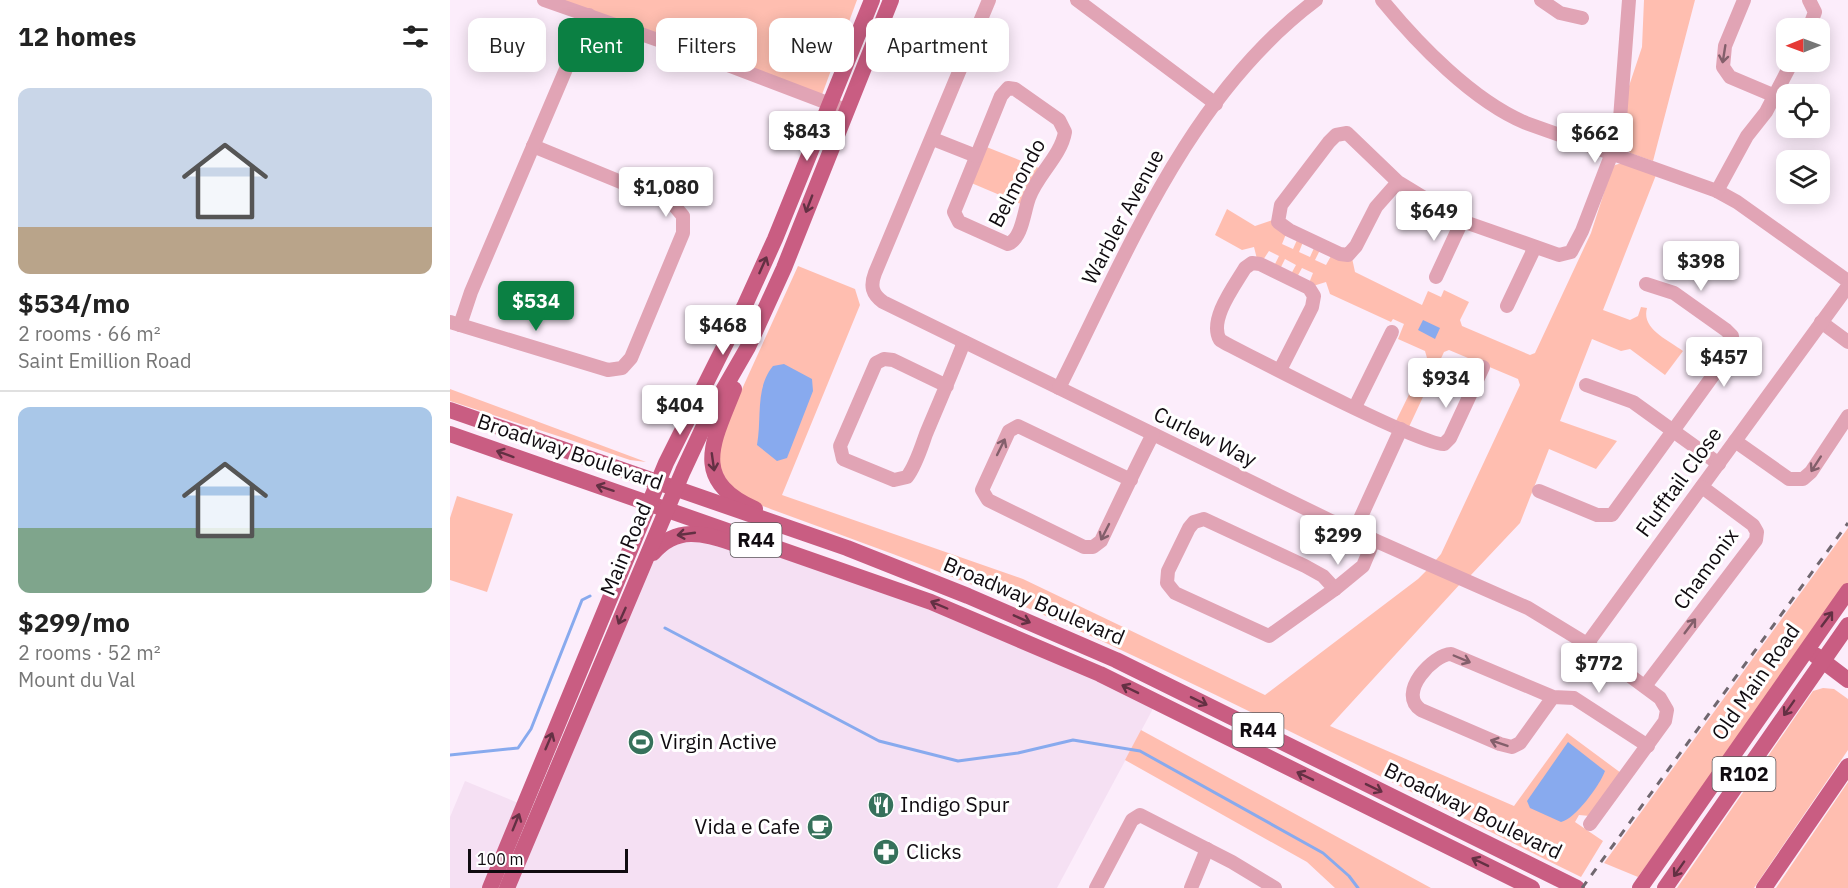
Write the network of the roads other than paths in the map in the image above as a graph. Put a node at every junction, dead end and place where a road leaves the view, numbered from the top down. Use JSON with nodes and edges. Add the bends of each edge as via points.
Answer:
{"nodes":[{"id":1,"x":544,"y":0,"type":"edge"},
{"id":2,"x":872,"y":0,"type":"edge"},
{"id":3,"x":891,"y":0,"type":"edge"},
{"id":4,"x":989,"y":0,"type":"edge"},
{"id":5,"x":1077,"y":0,"type":"edge"},
{"id":6,"x":1317,"y":0,"type":"edge"},
{"id":7,"x":1382,"y":0,"type":"edge"},
{"id":8,"x":1541,"y":0,"type":"edge"},
{"id":9,"x":1629,"y":0,"type":"edge"},
{"id":10,"x":1744,"y":0,"type":"edge"},
{"id":11,"x":1809,"y":0,"type":"edge"},
{"id":12,"x":589,"y":15,"type":"junction"},
{"id":13,"x":1582,"y":18,"type":"dead end"},
{"id":14,"x":1813,"y":18,"type":"edge"},
{"id":15,"x":1787,"y":72,"type":"edge"},
{"id":16,"x":1775,"y":96,"type":"junction"},
{"id":17,"x":830,"y":104,"type":"junction"},
{"id":18,"x":1216,"y":104,"type":"junction"},
{"id":19,"x":846,"y":110,"type":"junction"},
{"id":20,"x":933,"y":139,"type":"junction"},
{"id":21,"x":533,"y":146,"type":"junction"},
{"id":22,"x":1611,"y":153,"type":"junction"},
{"id":23,"x":976,"y":156,"type":"junction"},
{"id":24,"x":1398,"y":182,"type":"junction"},
{"id":25,"x":1718,"y":191,"type":"junction"},
{"id":26,"x":1462,"y":221,"type":"junction"},
{"id":27,"x":1535,"y":247,"type":"junction"},
{"id":28,"x":1436,"y":277,"type":"dead end"},
{"id":29,"x":1848,"y":281,"type":"edge"},
{"id":30,"x":1646,"y":284,"type":"dead end"},
{"id":31,"x":1848,"y":286,"type":"edge"},
{"id":32,"x":1507,"y":306,"type":"dead end"},
{"id":33,"x":1821,"y":322,"type":"junction"},
{"id":34,"x":455,"y":323,"type":"edge"},
{"id":35,"x":1392,"y":332,"type":"dead end"},
{"id":36,"x":964,"y":342,"type":"junction"},
{"id":37,"x":1848,"y":342,"type":"edge"},
{"id":38,"x":748,"y":347,"type":"junction"},
{"id":39,"x":1483,"y":367,"type":"dead end"},
{"id":40,"x":1280,"y":370,"type":"junction"},
{"id":41,"x":1586,"y":385,"type":"dead end"},
{"id":42,"x":946,"y":386,"type":"junction"},
{"id":43,"x":1059,"y":388,"type":"junction"},
{"id":44,"x":1355,"y":407,"type":"junction"},
{"id":45,"x":450,"y":410,"type":"edge"},
{"id":46,"x":1848,"y":416,"type":"edge"},
{"id":47,"x":1401,"y":429,"type":"junction"},
{"id":48,"x":1673,"y":432,"type":"junction"},
{"id":49,"x":450,"y":434,"type":"edge"},
{"id":50,"x":1153,"y":434,"type":"junction"},
{"id":51,"x":1735,"y":441,"type":"junction"},
{"id":52,"x":1719,"y":464,"type":"junction"},
{"id":53,"x":1131,"y":480,"type":"junction"},
{"id":54,"x":658,"y":484,"type":"junction"},
{"id":55,"x":1702,"y":487,"type":"junction"},
{"id":56,"x":676,"y":490,"type":"junction"},
{"id":57,"x":1539,"y":491,"type":"dead end"},
{"id":58,"x":650,"y":502,"type":"junction"},
{"id":59,"x":668,"y":509,"type":"junction"},
{"id":60,"x":1354,"y":532,"type":"junction"},
{"id":61,"x":1374,"y":540,"type":"junction"},
{"id":62,"x":846,"y":548,"type":"junction"},
{"id":63,"x":645,"y":563,"type":"junction"},
{"id":64,"x":844,"y":572,"type":"junction"},
{"id":65,"x":1335,"y":589,"type":"junction"},
{"id":66,"x":1848,"y":591,"type":"edge"},
{"id":67,"x":1848,"y":625,"type":"edge"},
{"id":68,"x":1587,"y":644,"type":"junction"},
{"id":69,"x":1806,"y":648,"type":"junction"},
{"id":70,"x":1823,"y":660,"type":"junction"},
{"id":71,"x":1848,"y":680,"type":"edge"},
{"id":72,"x":1645,"y":686,"type":"junction"},
{"id":73,"x":1553,"y":697,"type":"junction"},
{"id":74,"x":1648,"y":746,"type":"junction"},
{"id":75,"x":1848,"y":766,"type":"edge"},
{"id":76,"x":1590,"y":824,"type":"dead end"},
{"id":77,"x":1207,"y":849,"type":"junction"},
{"id":78,"x":489,"y":888,"type":"edge"},
{"id":79,"x":507,"y":888,"type":"edge"},
{"id":80,"x":1096,"y":888,"type":"edge"},
{"id":81,"x":1191,"y":888,"type":"edge"},
{"id":82,"x":1275,"y":888,"type":"edge"},
{"id":83,"x":1532,"y":888,"type":"edge"},
{"id":84,"x":1576,"y":888,"type":"edge"},
{"id":85,"x":1640,"y":888,"type":"edge"},
{"id":86,"x":1665,"y":888,"type":"edge"},
{"id":87,"x":1764,"y":888,"type":"edge"}],
"edges":[{"from":1,"to":12,"type":"street"},
{"from":2,"to":17,"type":"main road","name":"Main Road"},
{"from":3,"to":19,"type":"main road","name":"Main Road"},
{"from":4,"to":20,"type":"street","name":"Curlew Way"},
{"from":5,"to":18,"type":"street"},
{"from":6,"to":18,"type":"street","name":"Warbler Avenue","via":[[1261,48]]},
{"from":7,"to":22,"type":"street","via":[[1446,67],[1487,102],[1526,123]]},
{"from":8,"to":13,"type":"street","via":[[1560,13]]},
{"from":9,"to":22,"type":"street","via":[[1618,145]]},
{"from":10,"to":16,"type":"street","one_way":true,"via":[[1725,46],[1723,67],[1730,76]]},
{"from":11,"to":14,"type":"street","via":[[1815,12]]},
{"from":12,"to":17,"type":"street"},
{"from":12,"to":21,"type":"street"},
{"from":15,"to":16,"type":"street"},
{"from":16,"to":25,"type":"street","via":[[1750,131]]},
{"from":17,"to":19,"type":"street"},
{"from":54,"to":17,"type":"main road","name":"Main Road","one_way":true,"via":[[687,417],[745,305]]},
{"from":18,"to":43,"type":"street","name":"Warbler Avenue","via":[[1159,188]]},
{"from":19,"to":38,"type":"main road","name":"Main Road","one_way":true,"via":[[784,268]]},
{"from":20,"to":23,"type":"street"},
{"from":20,"to":36,"type":"street","name":"Curlew Way","via":[[875,273],[873,290],[883,302]]},
{"from":21,"to":34,"type":"street"},
{"from":21,"to":34,"type":"street","via":[[672,203],[683,216],[683,233],[632,358],[622,368],[609,370]]},
{"from":22,"to":25,"type":"street"},
{"from":22,"to":27,"type":"street","via":[[1571,252],[1559,255]]},
{"from":23,"to":23,"type":"street","name":"Belmondo","via":[[955,216],[959,222],[1001,242],[1012,243],[1033,189],[1062,142],[1064,127],[1015,88],[1008,88]]},
{"from":24,"to":24,"type":"street","via":[[1352,136],[1341,133],[1329,142],[1281,205],[1278,222],[1348,255],[1376,207]]},
{"from":24,"to":26,"type":"street"},
{"from":25,"to":29,"type":"street"},
{"from":26,"to":27,"type":"street"},
{"from":26,"to":28,"type":"street"},
{"from":27,"to":32,"type":"street"},
{"from":30,"to":48,"type":"street","via":[[1680,296],[1734,340],[1730,353]]},
{"from":31,"to":33,"type":"street","name":"Flufftail Close"},
{"from":33,"to":37,"type":"street"},
{"from":33,"to":51,"type":"street","name":"Flufftail Close"},
{"from":35,"to":44,"type":"street"},
{"from":36,"to":42,"type":"street"},
{"from":36,"to":43,"type":"street","name":"Curlew Way"},
{"from":38,"to":56,"type":"main road","name":"Main Road","via":[[710,413]]},
{"from":38,"to":62,"type":"main road","one_way":true,"via":[[712,444],[715,476],[740,502]]},
{"from":39,"to":47,"type":"street","via":[[1444,444],[1434,444]]},
{"from":40,"to":40,"type":"street","via":[[1217,336],[1219,317],[1245,268],[1252,263],[1309,288],[1314,296]]},
{"from":40,"to":44,"type":"street"},
{"from":41,"to":48,"type":"street","via":[[1633,402]]},
{"from":42,"to":42,"type":"street","via":[[907,477],[894,480],[843,459],[840,447],[876,363],[893,360]]},
{"from":43,"to":50,"type":"street","name":"Curlew Way"},
{"from":44,"to":47,"type":"street"},
{"from":45,"to":54,"type":"main road","name":"Broadway Boulevard","number":"R44"},
{"from":46,"to":51,"type":"street","one_way":true,"via":[[1803,479],[1789,479]]},
{"from":47,"to":60,"type":"street"},
{"from":48,"to":52,"type":"street"},
{"from":48,"to":57,"type":"street","via":[[1612,515],[1597,515]]},
{"from":58,"to":49,"type":"main road","name":"Broadway Boulevard","number":"R44","one_way":true},
{"from":50,"to":53,"type":"street"},
{"from":50,"to":60,"type":"street","name":"Curlew Way"},
{"from":51,"to":52,"type":"street","name":"Flufftail Close"},
{"from":52,"to":55,"type":"street","name":"Flufftail Close"},
{"from":53,"to":53,"type":"street","one_way":true,"via":[[1101,541],[1088,548],[988,500],[982,490],[1009,431],[1018,426]]},
{"from":54,"to":56,"type":"main road","name":"Broadway Boulevard","number":"R44"},
{"from":54,"to":58,"type":"main road","name":"Main Road"},
{"from":55,"to":68,"type":"street","name":"Flufftail Close"},
{"from":72,"to":55,"type":"street","name":"Chamonix","one_way":true,"via":[[1756,540],[1753,525]]},
{"from":56,"to":59,"type":"main road","name":"Main Road"},
{"from":56,"to":62,"type":"main road","name":"Broadway Boulevard","number":"R44"},
{"from":58,"to":59,"type":"main road","name":"Broadway Boulevard","number":"R44"},
{"from":78,"to":58,"type":"main road","name":"Main Road","one_way":true},
{"from":59,"to":63,"type":"main road","name":"Main Road"},
{"from":59,"to":64,"type":"main road","name":"Broadway Boulevard","number":"R44"},
{"from":60,"to":61,"type":"street","name":"Curlew Way"},
{"from":61,"to":65,"type":"street","via":[[1363,566]]},
{"from":61,"to":68,"type":"street","name":"Curlew Way","via":[[1504,596]]},
{"from":62,"to":84,"type":"main road","name":"Broadway Boulevard","number":"R44","one_way":true,"via":[[1116,660]]},
{"from":64,"to":63,"type":"main road","one_way":true,"via":[[693,532],[666,540]]},
{"from":63,"to":79,"type":"main road","name":"Main Road","one_way":true},
{"from":83,"to":64,"type":"main road","name":"Broadway Boulevard","number":"R44","one_way":true,"via":[[1100,674],[931,602]]},
{"from":65,"to":65,"type":"street","via":[[1269,636],[1175,593],[1167,577],[1189,528],[1204,519],[1305,566],[1323,576]]},
{"from":69,"to":66,"type":"main road","name":"Old Main Road","number":"R102","one_way":true},
{"from":67,"to":70,"type":"main road","name":"Old Main Road","number":"R102"},
{"from":68,"to":72,"type":"street","name":"Curlew Way"},
{"from":69,"to":70,"type":"main road"},
{"from":69,"to":85,"type":"main road","name":"Old Main Road","number":"R102"},
{"from":70,"to":71,"type":"main road"},
{"from":70,"to":86,"type":"main road","name":"Old Main Road","number":"R102","one_way":true},
{"from":72,"to":74,"type":"street","name":"Curlew Way","via":[[1664,701],[1667,710],[1665,721]]},
{"from":73,"to":73,"type":"street","one_way":true,"via":[[1520,743],[1512,747],[1421,710],[1414,706],[1411,696],[1413,686],[1438,658],[1451,654]]},
{"from":73,"to":74,"type":"street","via":[[1574,698]]},
{"from":74,"to":76,"type":"street","name":"Curlew Way"},
{"from":75,"to":87,"type":"main road"},
{"from":77,"to":80,"type":"street","via":[[1137,815]]},
{"from":77,"to":81,"type":"street"},
{"from":77,"to":82,"type":"street"}]}
